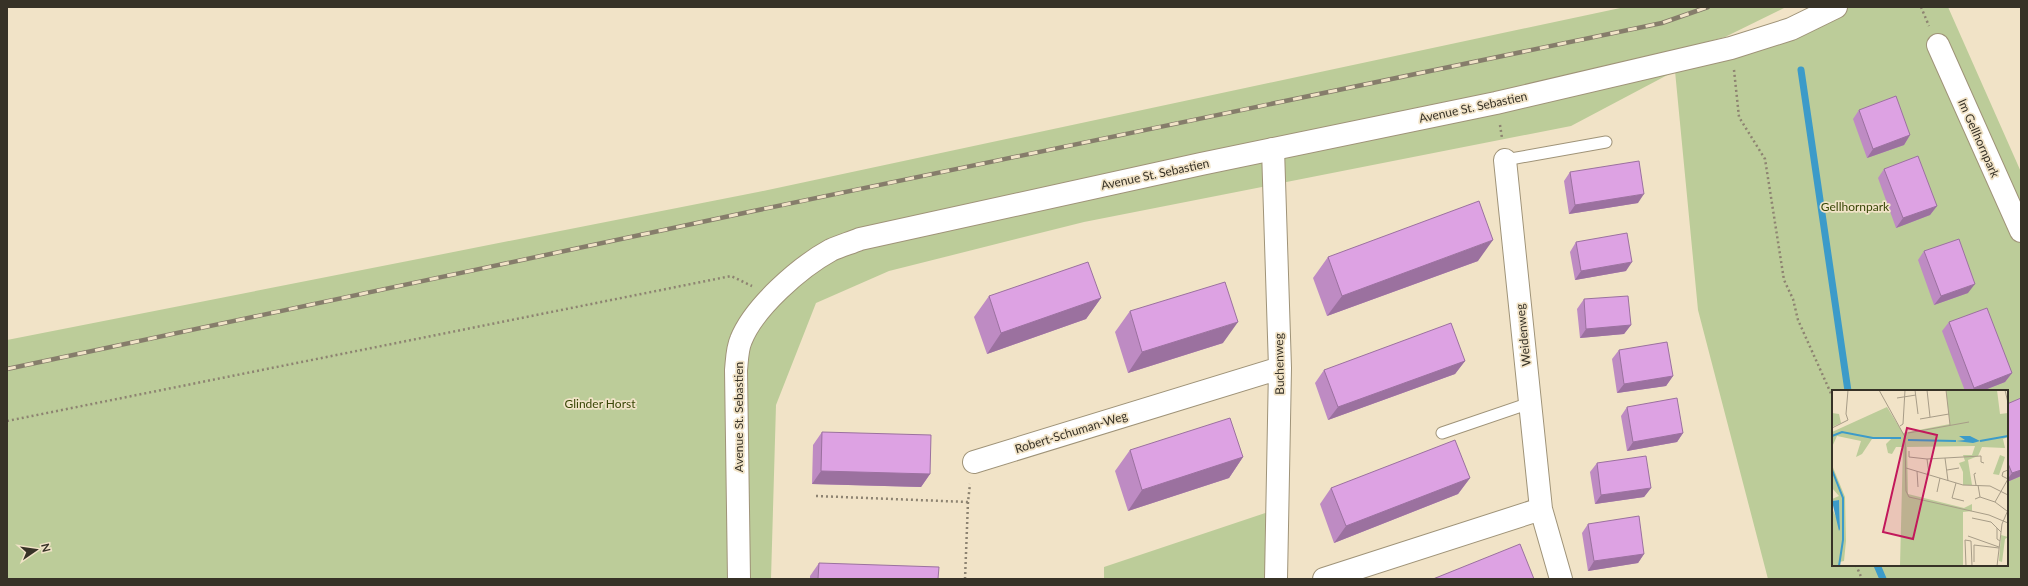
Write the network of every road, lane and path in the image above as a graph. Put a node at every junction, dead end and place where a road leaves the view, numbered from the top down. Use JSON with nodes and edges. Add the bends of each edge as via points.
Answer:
{"nodes":[{"id":1,"x":1836,"y":7,"type":"edge"},
{"id":2,"x":1938,"y":45,"type":"dead end"},
{"id":3,"x":1731,"y":48,"type":"junction"},
{"id":4,"x":1496,"y":103,"type":"junction"},
{"id":5,"x":1606,"y":142,"type":"dead end"},
{"id":6,"x":1273,"y":149,"type":"junction"},
{"id":7,"x":1505,"y":160,"type":"junction"},
{"id":8,"x":2021,"y":231,"type":"edge"},
{"id":9,"x":774,"y":296,"type":"junction"},
{"id":10,"x":1280,"y":368,"type":"junction"},
{"id":11,"x":1832,"y":396,"type":"edge"},
{"id":12,"x":1530,"y":403,"type":"junction"},
{"id":13,"x":7,"y":421,"type":"edge"},
{"id":14,"x":1442,"y":433,"type":"dead end"},
{"id":15,"x":974,"y":462,"type":"joint"},
{"id":16,"x":816,"y":496,"type":"dead end"},
{"id":17,"x":968,"y":502,"type":"junction"},
{"id":18,"x":1541,"y":509,"type":"junction"},
{"id":19,"x":1856,"y":566,"type":"edge"},
{"id":20,"x":739,"y":579,"type":"edge"},
{"id":21,"x":965,"y":579,"type":"edge"},
{"id":22,"x":1276,"y":579,"type":"edge"},
{"id":23,"x":1324,"y":579,"type":"edge"},
{"id":24,"x":1561,"y":579,"type":"edge"},
{"id":25,"x":1862,"y":579,"type":"edge"}],
"edges":[{"from":1,"to":3,"type":"street","name":"Avenue St. Sebastien","via":[[1791,28]]},
{"from":2,"to":8,"type":"street","name":"Im Gellhornpark"},
{"from":3,"to":4,"type":"street","name":"Avenue St. Sebastien"},
{"from":3,"to":11,"type":"path","via":[[1739,116],[1765,159],[1784,280],[1793,299],[1798,320]]},
{"from":4,"to":6,"type":"street","name":"Avenue St. Sebastien"},
{"from":4,"to":7,"type":"path"},
{"from":5,"to":7,"type":"lane"},
{"from":6,"to":9,"type":"street","name":"Avenue St. Sebastien","via":[[860,239],[811,262]]},
{"from":6,"to":10,"type":"street","name":"Buchenweg"},
{"from":7,"to":12,"type":"street","name":"Weidenweg"},
{"from":9,"to":13,"type":"path","via":[[731,276]]},
{"from":9,"to":20,"type":"street","name":"Avenue St. Sebastien","via":[[749,324],[740,341],[736,370]]},
{"from":10,"to":15,"type":"street","name":"Robert-Schuman-Weg"},
{"from":10,"to":22,"type":"street","name":"Buchenweg"},
{"from":12,"to":14,"type":"lane"},
{"from":12,"to":18,"type":"street","name":"Weidenweg"},
{"from":15,"to":17,"type":"path"},
{"from":16,"to":17,"type":"path"},
{"from":17,"to":21,"type":"path"},
{"from":18,"to":23,"type":"street"},
{"from":18,"to":24,"type":"street","name":"Weidenweg"},
{"from":19,"to":25,"type":"path"}]}
